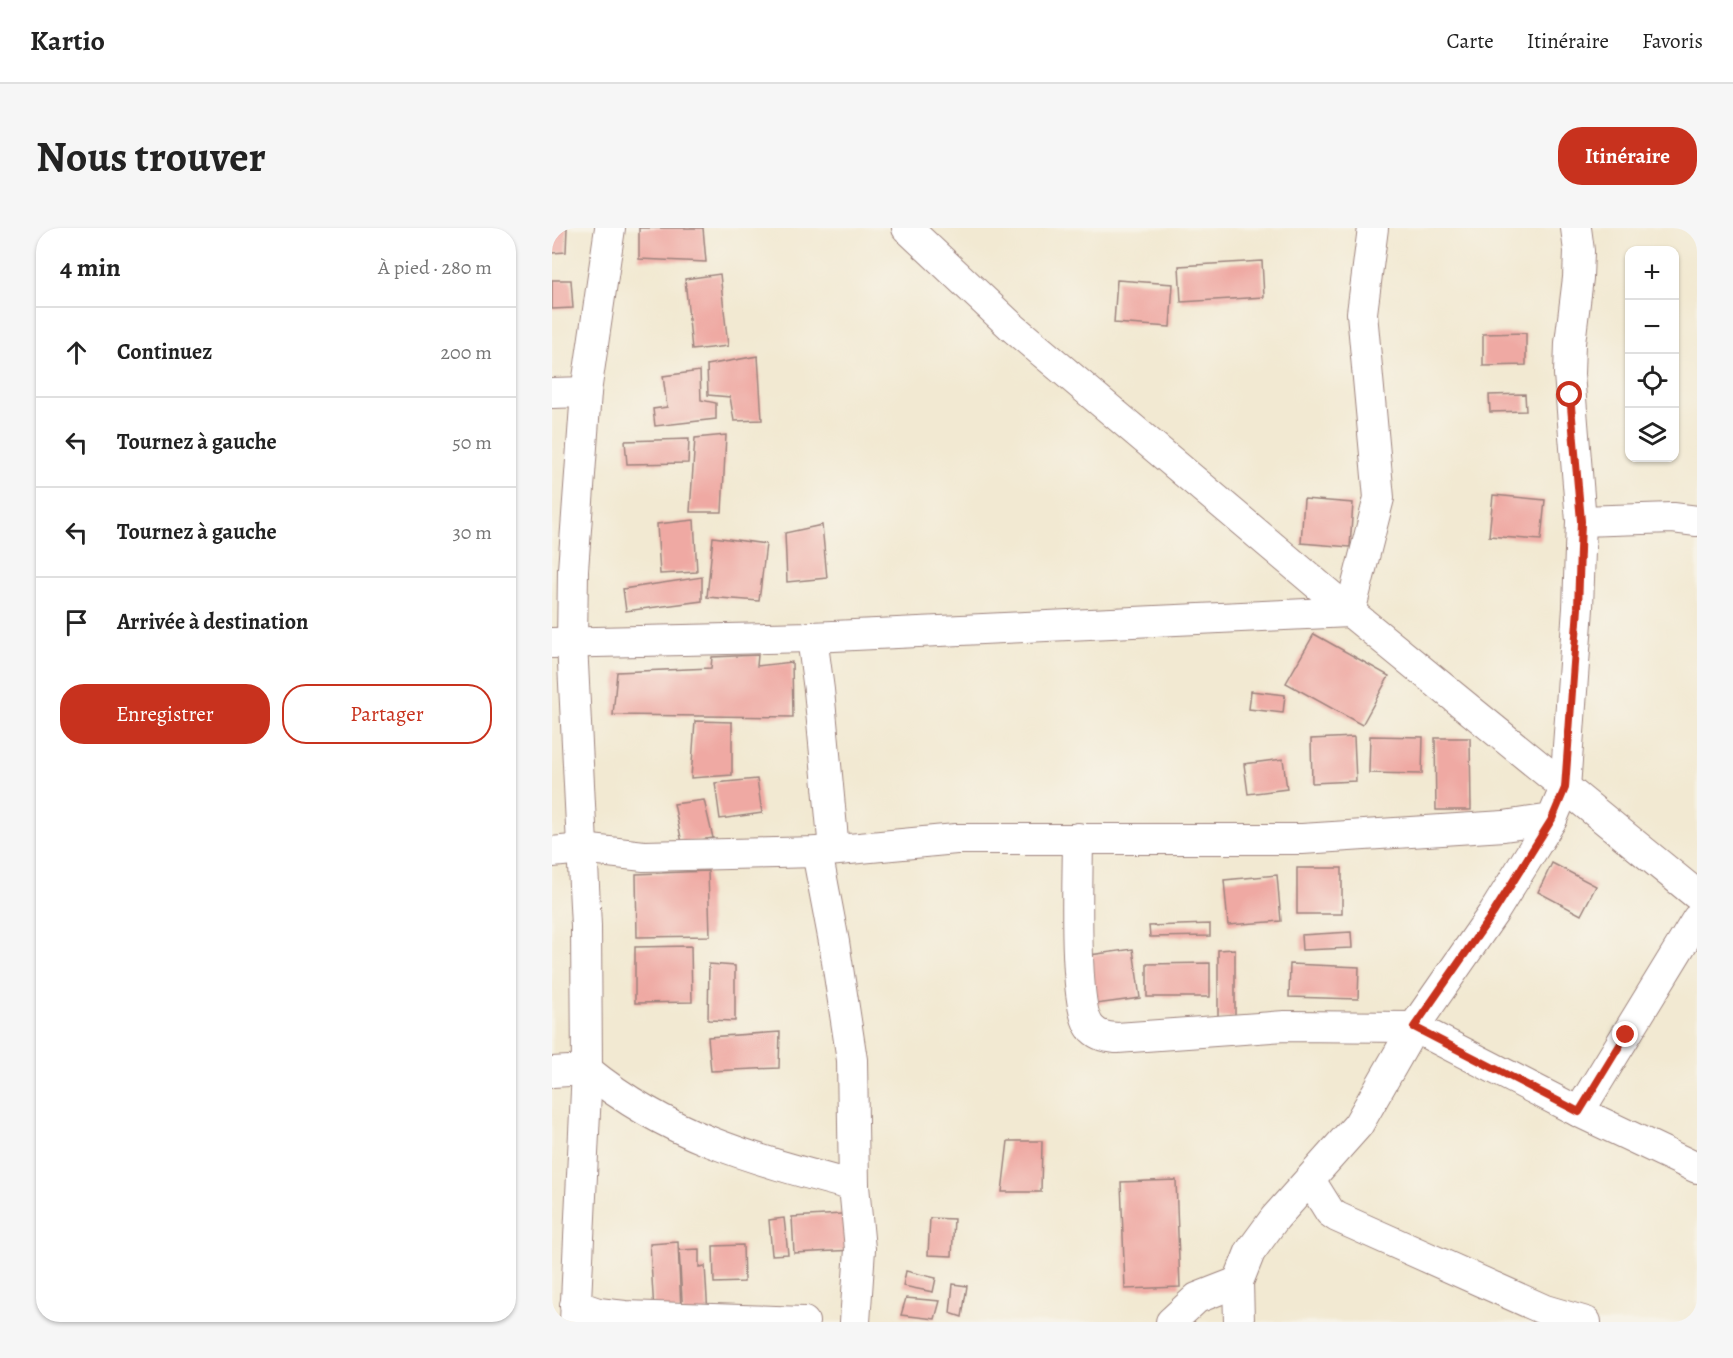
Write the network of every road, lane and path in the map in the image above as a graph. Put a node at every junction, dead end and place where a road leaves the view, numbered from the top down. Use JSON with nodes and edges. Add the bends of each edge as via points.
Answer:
{"nodes":[{"id":1,"x":610,"y":228,"type":"edge"},
{"id":2,"x":907,"y":228,"type":"edge"},
{"id":3,"x":1373,"y":228,"type":"edge"},
{"id":4,"x":1576,"y":228,"type":"edge"},
{"id":5,"x":585,"y":392,"type":"junction"},
{"id":6,"x":552,"y":393,"type":"edge"},
{"id":7,"x":1581,"y":521,"type":"junction"},
{"id":8,"x":1697,"y":521,"type":"edge"},
{"id":9,"x":1350,"y":612,"type":"junction"},
{"id":10,"x":812,"y":637,"type":"junction"},
{"id":11,"x":562,"y":643,"type":"edge"},
{"id":12,"x":1565,"y":788,"type":"junction"},
{"id":13,"x":1552,"y":819,"type":"junction"},
{"id":14,"x":1078,"y":838,"type":"junction"},
{"id":15,"x":582,"y":849,"type":"junction"},
{"id":16,"x":825,"y":851,"type":"junction"},
{"id":17,"x":552,"y":852,"type":"edge"},
{"id":18,"x":1697,"y":895,"type":"edge"},
{"id":19,"x":1697,"y":919,"type":"edge"},
{"id":20,"x":1414,"y":1027,"type":"junction"},
{"id":21,"x":586,"y":1070,"type":"junction"},
{"id":22,"x":552,"y":1072,"type":"edge"},
{"id":23,"x":1579,"y":1112,"type":"junction"},
{"id":24,"x":1697,"y":1168,"type":"edge"},
{"id":25,"x":1310,"y":1180,"type":"junction"},
{"id":26,"x":854,"y":1186,"type":"junction"},
{"id":27,"x":1238,"y":1282,"type":"junction"},
{"id":28,"x":575,"y":1314,"type":"edge"},
{"id":29,"x":804,"y":1322,"type":"edge"},
{"id":30,"x":855,"y":1322,"type":"edge"},
{"id":31,"x":1171,"y":1322,"type":"edge"},
{"id":32,"x":1239,"y":1322,"type":"edge"},
{"id":33,"x":1586,"y":1322,"type":"edge"}],
"edges":[{"from":1,"to":5,"type":"street"},
{"from":2,"to":9,"type":"street","via":[[1011,326]]},
{"from":3,"to":9,"type":"street","via":[[1362,313],[1379,498]]},
{"from":4,"to":7,"type":"street","via":[[1580,251],[1569,374]]},
{"from":5,"to":6,"type":"street"},
{"from":5,"to":11,"type":"street","via":[[573,570]]},
{"from":7,"to":8,"type":"street"},
{"from":7,"to":12,"type":"street"},
{"from":9,"to":10,"type":"street"},
{"from":9,"to":12,"type":"street"},
{"from":10,"to":11,"type":"street"},
{"from":10,"to":16,"type":"street"},
{"from":11,"to":15,"type":"street"},
{"from":12,"to":13,"type":"street"},
{"from":12,"to":18,"type":"street"},
{"from":13,"to":14,"type":"street","via":[[1504,826],[1302,839]]},
{"from":13,"to":20,"type":"street","via":[[1494,912]]},
{"from":14,"to":16,"type":"street","via":[[956,839]]},
{"from":14,"to":20,"type":"street","via":[[1077,930],[1084,1010],[1090,1028],[1102,1037],[1285,1026]]},
{"from":15,"to":16,"type":"street","via":[[644,856]]},
{"from":15,"to":17,"type":"street"},
{"from":15,"to":21,"type":"street"},
{"from":16,"to":26,"type":"street","via":[[852,1060]]},
{"from":19,"to":23,"type":"street"},
{"from":20,"to":23,"type":"street"},
{"from":20,"to":25,"type":"street","via":[[1358,1125]]},
{"from":21,"to":22,"type":"street"},
{"from":21,"to":26,"type":"street","via":[[618,1096],[696,1138]]},
{"from":21,"to":28,"type":"street"},
{"from":23,"to":24,"type":"street"},
{"from":25,"to":27,"type":"street","via":[[1250,1252]]},
{"from":25,"to":33,"type":"street","via":[[1337,1217],[1545,1310]]},
{"from":26,"to":30,"type":"street","via":[[860,1249]]},
{"from":27,"to":31,"type":"street","via":[[1197,1298]]},
{"from":27,"to":32,"type":"street"},
{"from":28,"to":29,"type":"street"}]}
